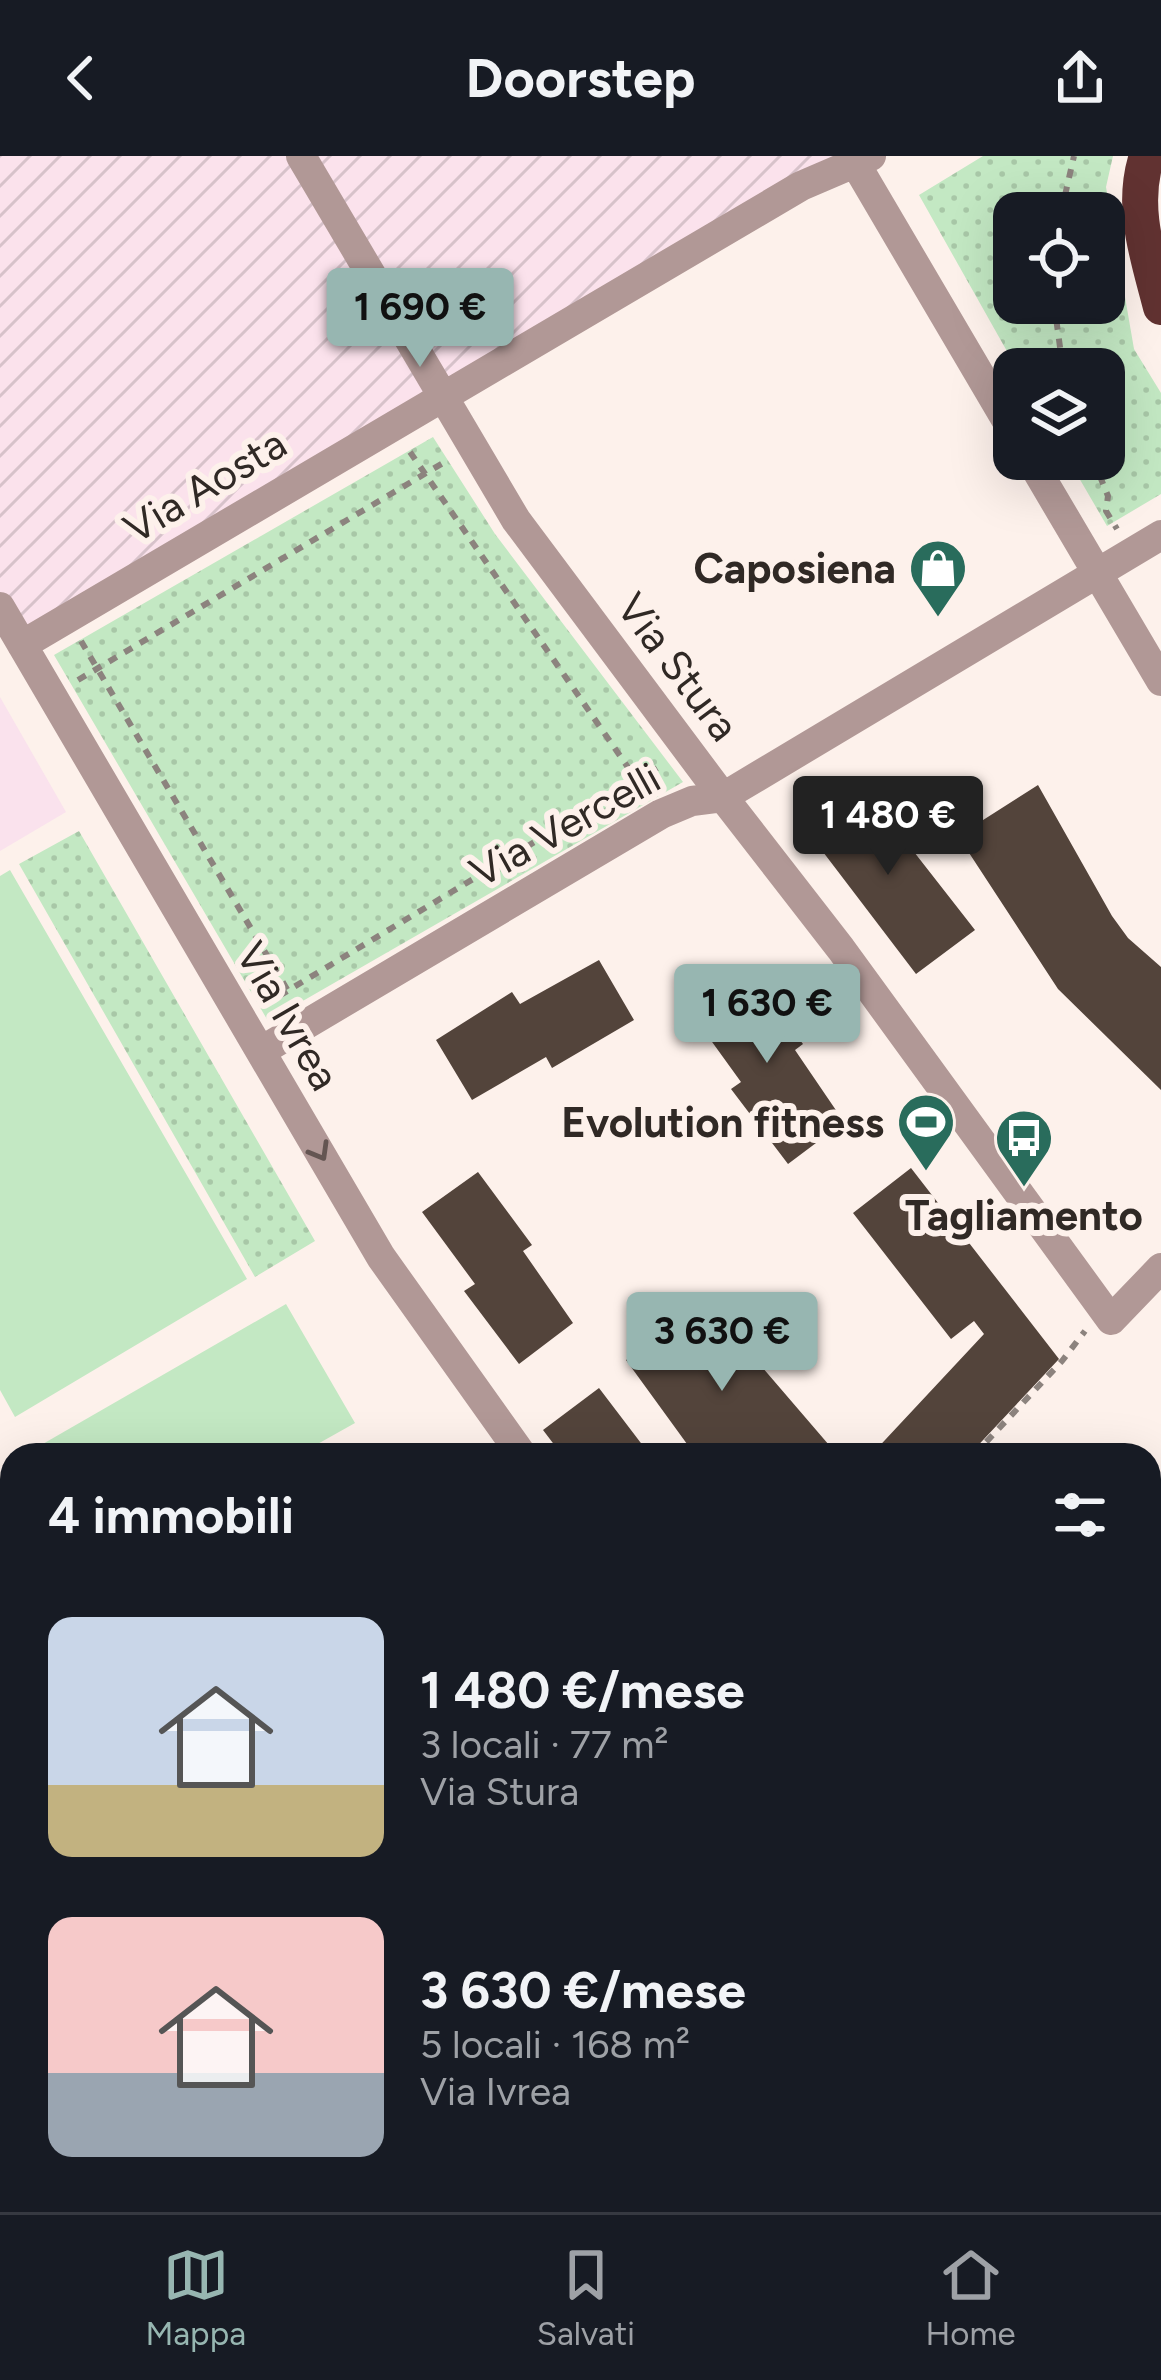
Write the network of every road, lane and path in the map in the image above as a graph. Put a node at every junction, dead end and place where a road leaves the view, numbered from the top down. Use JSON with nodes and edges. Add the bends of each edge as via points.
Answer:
{"nodes":[{"id":1,"x":302,"y":156,"type":"edge"},
{"id":2,"x":1074,"y":156,"type":"edge"},
{"id":3,"x":1147,"y":156,"type":"edge"},
{"id":4,"x":859,"y":158,"type":"edge"},
{"id":5,"x":1065,"y":192,"type":"edge"},
{"id":6,"x":1161,"y":307,"type":"edge"},
{"id":7,"x":442,"y":395,"type":"junction"},
{"id":8,"x":993,"y":396,"type":"edge"},
{"id":9,"x":391,"y":424,"type":"junction"},
{"id":10,"x":472,"y":446,"type":"junction"},
{"id":11,"x":425,"y":473,"type":"junction"},
{"id":12,"x":1042,"y":480,"type":"edge"},
{"id":13,"x":1102,"y":480,"type":"edge"},
{"id":14,"x":1161,"y":535,"type":"edge"},
{"id":15,"x":1131,"y":553,"type":"junction"},
{"id":16,"x":1097,"y":574,"type":"junction"},
{"id":17,"x":0,"y":608,"type":"edge"},
{"id":18,"x":68,"y":617,"type":"junction"},
{"id":19,"x":22,"y":645,"type":"junction"},
{"id":20,"x":98,"y":668,"type":"junction"},
{"id":21,"x":1161,"y":681,"type":"edge"},
{"id":22,"x":51,"y":696,"type":"junction"},
{"id":23,"x":687,"y":750,"type":"junction"},
{"id":24,"x":637,"y":780,"type":"junction"},
{"id":25,"x":722,"y":797,"type":"junction"},
{"id":26,"x":661,"y":814,"type":"junction"},
{"id":27,"x":287,"y":991,"type":"junction"},
{"id":28,"x":242,"y":1019,"type":"junction"},
{"id":29,"x":307,"y":1024,"type":"junction"},
{"id":30,"x":261,"y":1051,"type":"junction"},
{"id":31,"x":1161,"y":1268,"type":"edge"},
{"id":32,"x":1106,"y":1314,"type":"junction"},
{"id":33,"x":513,"y":1443,"type":"edge"},
{"id":34,"x":985,"y":1443,"type":"edge"}],
"edges":[{"from":1,"to":7,"type":"street","name":"Via Stura"},
{"from":2,"to":5,"type":"path"},
{"from":3,"to":6,"type":"highway","via":[[1140,226]]},
{"from":4,"to":7,"type":"street","name":"Via Aosta"},
{"from":4,"to":8,"type":"street"},
{"from":7,"to":9,"type":"street","name":"Via Aosta"},
{"from":7,"to":10,"type":"street","name":"Via Stura"},
{"from":9,"to":11,"type":"path"},
{"from":9,"to":18,"type":"street","name":"Via Aosta"},
{"from":10,"to":11,"type":"path"},
{"from":10,"to":23,"type":"street","name":"Via Stura","via":[[516,520]]},
{"from":11,"to":20,"type":"path"},
{"from":11,"to":24,"type":"path"},
{"from":12,"to":16,"type":"street"},
{"from":13,"to":15,"type":"path","via":[[1106,511]]},
{"from":14,"to":15,"type":"street","name":"Via Vercelli"},
{"from":15,"to":16,"type":"street","name":"Via Vercelli"},
{"from":16,"to":21,"type":"street"},
{"from":16,"to":25,"type":"street","name":"Via Vercelli"},
{"from":17,"to":19,"type":"street","name":"Via Ivrea"},
{"from":18,"to":19,"type":"street","name":"Via Aosta"},
{"from":18,"to":20,"type":"path"},
{"from":19,"to":22,"type":"street","name":"Via Ivrea"},
{"from":20,"to":22,"type":"path"},
{"from":20,"to":27,"type":"path"},
{"from":22,"to":28,"type":"street","name":"Via Ivrea"},
{"from":23,"to":24,"type":"path"},
{"from":23,"to":25,"type":"street","name":"Via Stura"},
{"from":24,"to":26,"type":"path"},
{"from":24,"to":27,"type":"path"},
{"from":25,"to":26,"type":"street","name":"Via Vercelli"},
{"from":25,"to":32,"type":"street","name":"Via Stura"},
{"from":26,"to":29,"type":"street","name":"Via Vercelli"},
{"from":27,"to":28,"type":"path"},
{"from":27,"to":29,"type":"path"},
{"from":28,"to":30,"type":"street","name":"Via Ivrea"},
{"from":29,"to":30,"type":"street","name":"Via Vercelli"},
{"from":30,"to":33,"type":"street","name":"Via Ivrea","one_way":true,"via":[[380,1257]]},
{"from":31,"to":32,"type":"street"},
{"from":32,"to":34,"type":"path"}]}
